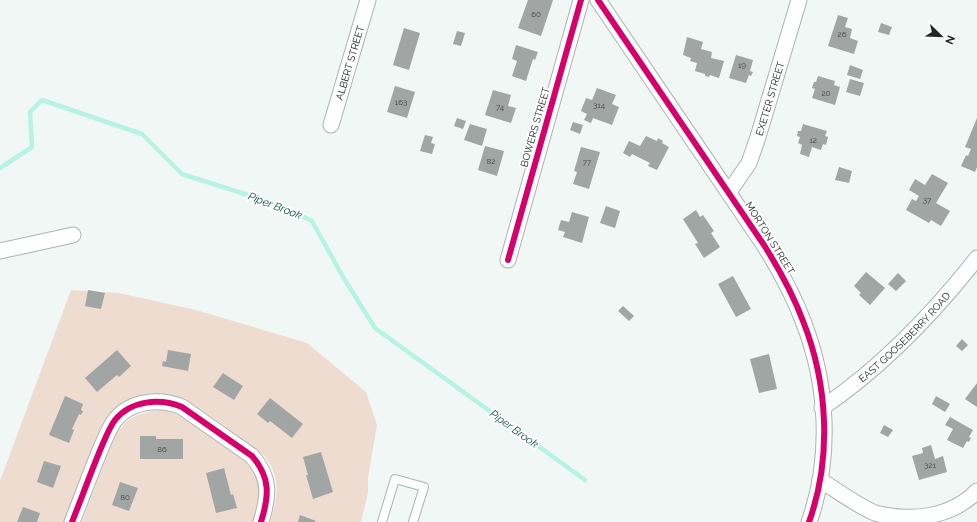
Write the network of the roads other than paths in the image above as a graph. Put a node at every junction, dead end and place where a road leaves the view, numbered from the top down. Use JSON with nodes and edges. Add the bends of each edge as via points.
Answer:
{"nodes":[{"id":1,"x":368,"y":0,"type":"edge"},
{"id":2,"x":581,"y":0,"type":"edge"},
{"id":3,"x":598,"y":0,"type":"edge"},
{"id":4,"x":799,"y":0,"type":"edge"},
{"id":5,"x":331,"y":125,"type":"dead end"},
{"id":6,"x":729,"y":192,"type":"junction"},
{"id":7,"x":73,"y":235,"type":"dead end"},
{"id":8,"x":0,"y":251,"type":"edge"},
{"id":9,"x":977,"y":258,"type":"edge"},
{"id":10,"x":508,"y":260,"type":"dead end"},
{"id":11,"x":822,"y":408,"type":"junction"},
{"id":12,"x":820,"y":480,"type":"junction"},
{"id":13,"x":977,"y":491,"type":"edge"},
{"id":14,"x":72,"y":522,"type":"edge"},
{"id":15,"x":261,"y":522,"type":"edge"},
{"id":16,"x":382,"y":522,"type":"edge"},
{"id":17,"x":413,"y":522,"type":"edge"},
{"id":18,"x":809,"y":522,"type":"edge"}],
"edges":[{"from":1,"to":5,"type":"street","name":"ALBERT STREET"},
{"from":2,"to":10,"type":"street","name":"BOWERS STREET"},
{"from":3,"to":6,"type":"street","name":"MORTON STREET"},
{"from":4,"to":6,"type":"street","name":"EXETER STREET","via":[[749,162]]},
{"from":6,"to":11,"type":"street","name":"MORTON STREET","via":[[768,251],[796,302],[817,368]]},
{"from":7,"to":8,"type":"street"},
{"from":9,"to":11,"type":"street","name":"EAST GOOSEBERRY ROAD","via":[[898,346],[860,380]]},
{"from":11,"to":12,"type":"street","name":"MORTON STREET","via":[[823,453]]},
{"from":12,"to":13,"type":"street","via":[[865,508],[902,519],[925,518],[947,513]]},
{"from":12,"to":18,"type":"street","name":"MORTON STREET"},
{"from":14,"to":15,"type":"street","via":[[115,420],[138,405],[159,401],[182,407],[252,456],[260,465],[267,484]]},
{"from":16,"to":17,"type":"lane","via":[[395,479],[424,487]]}]}
